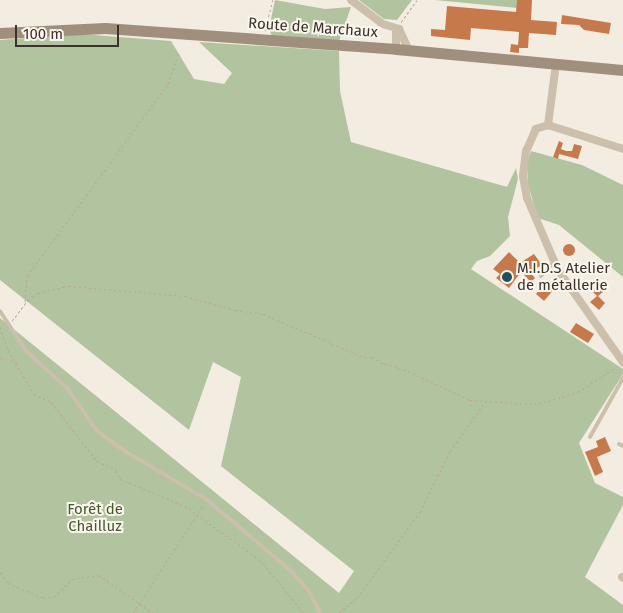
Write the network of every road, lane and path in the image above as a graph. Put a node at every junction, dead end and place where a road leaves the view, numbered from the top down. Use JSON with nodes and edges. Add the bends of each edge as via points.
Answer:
{"nodes":[{"id":1,"x":273,"y":0,"type":"edge"},
{"id":2,"x":351,"y":0,"type":"edge"},
{"id":3,"x":417,"y":0,"type":"edge"},
{"id":4,"x":396,"y":29,"type":"junction"},
{"id":5,"x":0,"y":33,"type":"edge"},
{"id":6,"x":262,"y":40,"type":"junction"},
{"id":7,"x":396,"y":49,"type":"junction"},
{"id":8,"x":409,"y":50,"type":"junction"},
{"id":9,"x":179,"y":54,"type":"dead end"},
{"id":10,"x":556,"y":64,"type":"junction"},
{"id":11,"x":623,"y":70,"type":"edge"},
{"id":12,"x":548,"y":125,"type":"junction"},
{"id":13,"x":623,"y":149,"type":"edge"},
{"id":14,"x":554,"y":262,"type":"junction"},
{"id":15,"x":541,"y":276,"type":"dead end"},
{"id":16,"x":25,"y":304,"type":"junction"},
{"id":17,"x":0,"y":311,"type":"edge"},
{"id":18,"x":10,"y":324,"type":"junction"},
{"id":19,"x":0,"y":327,"type":"edge"},
{"id":20,"x":0,"y":358,"type":"edge"},
{"id":21,"x":14,"y":361,"type":"junction"},
{"id":22,"x":623,"y":361,"type":"edge"},
{"id":23,"x":623,"y":378,"type":"edge"},
{"id":24,"x":486,"y":401,"type":"junction"},
{"id":25,"x":590,"y":438,"type":"dead end"},
{"id":26,"x":206,"y":499,"type":"junction"},
{"id":27,"x":197,"y":517,"type":"junction"},
{"id":28,"x":0,"y":572,"type":"edge"},
{"id":29,"x":140,"y":601,"type":"junction"},
{"id":30,"x":133,"y":613,"type":"edge"},
{"id":31,"x":153,"y":613,"type":"edge"},
{"id":32,"x":304,"y":613,"type":"edge"},
{"id":33,"x":320,"y":613,"type":"edge"},
{"id":34,"x":339,"y":613,"type":"edge"}],
"edges":[{"from":1,"to":6,"type":"path"},
{"from":2,"to":4,"type":"street","via":[[383,24]]},
{"from":3,"to":4,"type":"path"},
{"from":4,"to":7,"type":"street"},
{"from":4,"to":8,"type":"street","via":[[402,33]]},
{"from":5,"to":6,"type":"main road","name":"Route de Marchaux","via":[[77,27]]},
{"from":6,"to":7,"type":"main road","name":"Route de Marchaux"},
{"from":7,"to":8,"type":"main road","name":"Route de Marchaux"},
{"from":8,"to":10,"type":"main road","name":"Route de Marchaux"},
{"from":9,"to":16,"type":"path","via":[[168,84],[27,276]]},
{"from":10,"to":11,"type":"main road","name":"Route de Marchaux"},
{"from":10,"to":12,"type":"street"},
{"from":12,"to":13,"type":"street"},
{"from":12,"to":14,"type":"street","via":[[536,130],[523,165],[524,185],[534,217]]},
{"from":14,"to":15,"type":"lane"},
{"from":14,"to":22,"type":"street","via":[[578,301]]},
{"from":16,"to":18,"type":"path"},
{"from":16,"to":24,"type":"path","via":[[38,293],[69,286],[185,296],[263,314],[364,357],[408,371],[470,400]]},
{"from":17,"to":18,"type":"lane"},
{"from":18,"to":26,"type":"lane","via":[[26,351],[67,388],[97,431]]},
{"from":19,"to":21,"type":"path"},
{"from":20,"to":21,"type":"path"},
{"from":21,"to":27,"type":"path","via":[[34,394],[51,402],[97,461],[116,470],[120,479],[185,506]]},
{"from":22,"to":24,"type":"path","via":[[607,376],[565,397],[534,404]]},
{"from":23,"to":25,"type":"lane"},
{"from":24,"to":34,"type":"path","via":[[450,451],[420,512],[357,598]]},
{"from":26,"to":27,"type":"path"},
{"from":26,"to":33,"type":"lane","via":[[290,570],[309,591]]},
{"from":27,"to":29,"type":"path"},
{"from":27,"to":32,"type":"path","via":[[260,560]]},
{"from":28,"to":29,"type":"path","via":[[8,583],[43,598],[54,597],[72,579],[99,575]]},
{"from":29,"to":30,"type":"path"},
{"from":29,"to":31,"type":"path"}]}
